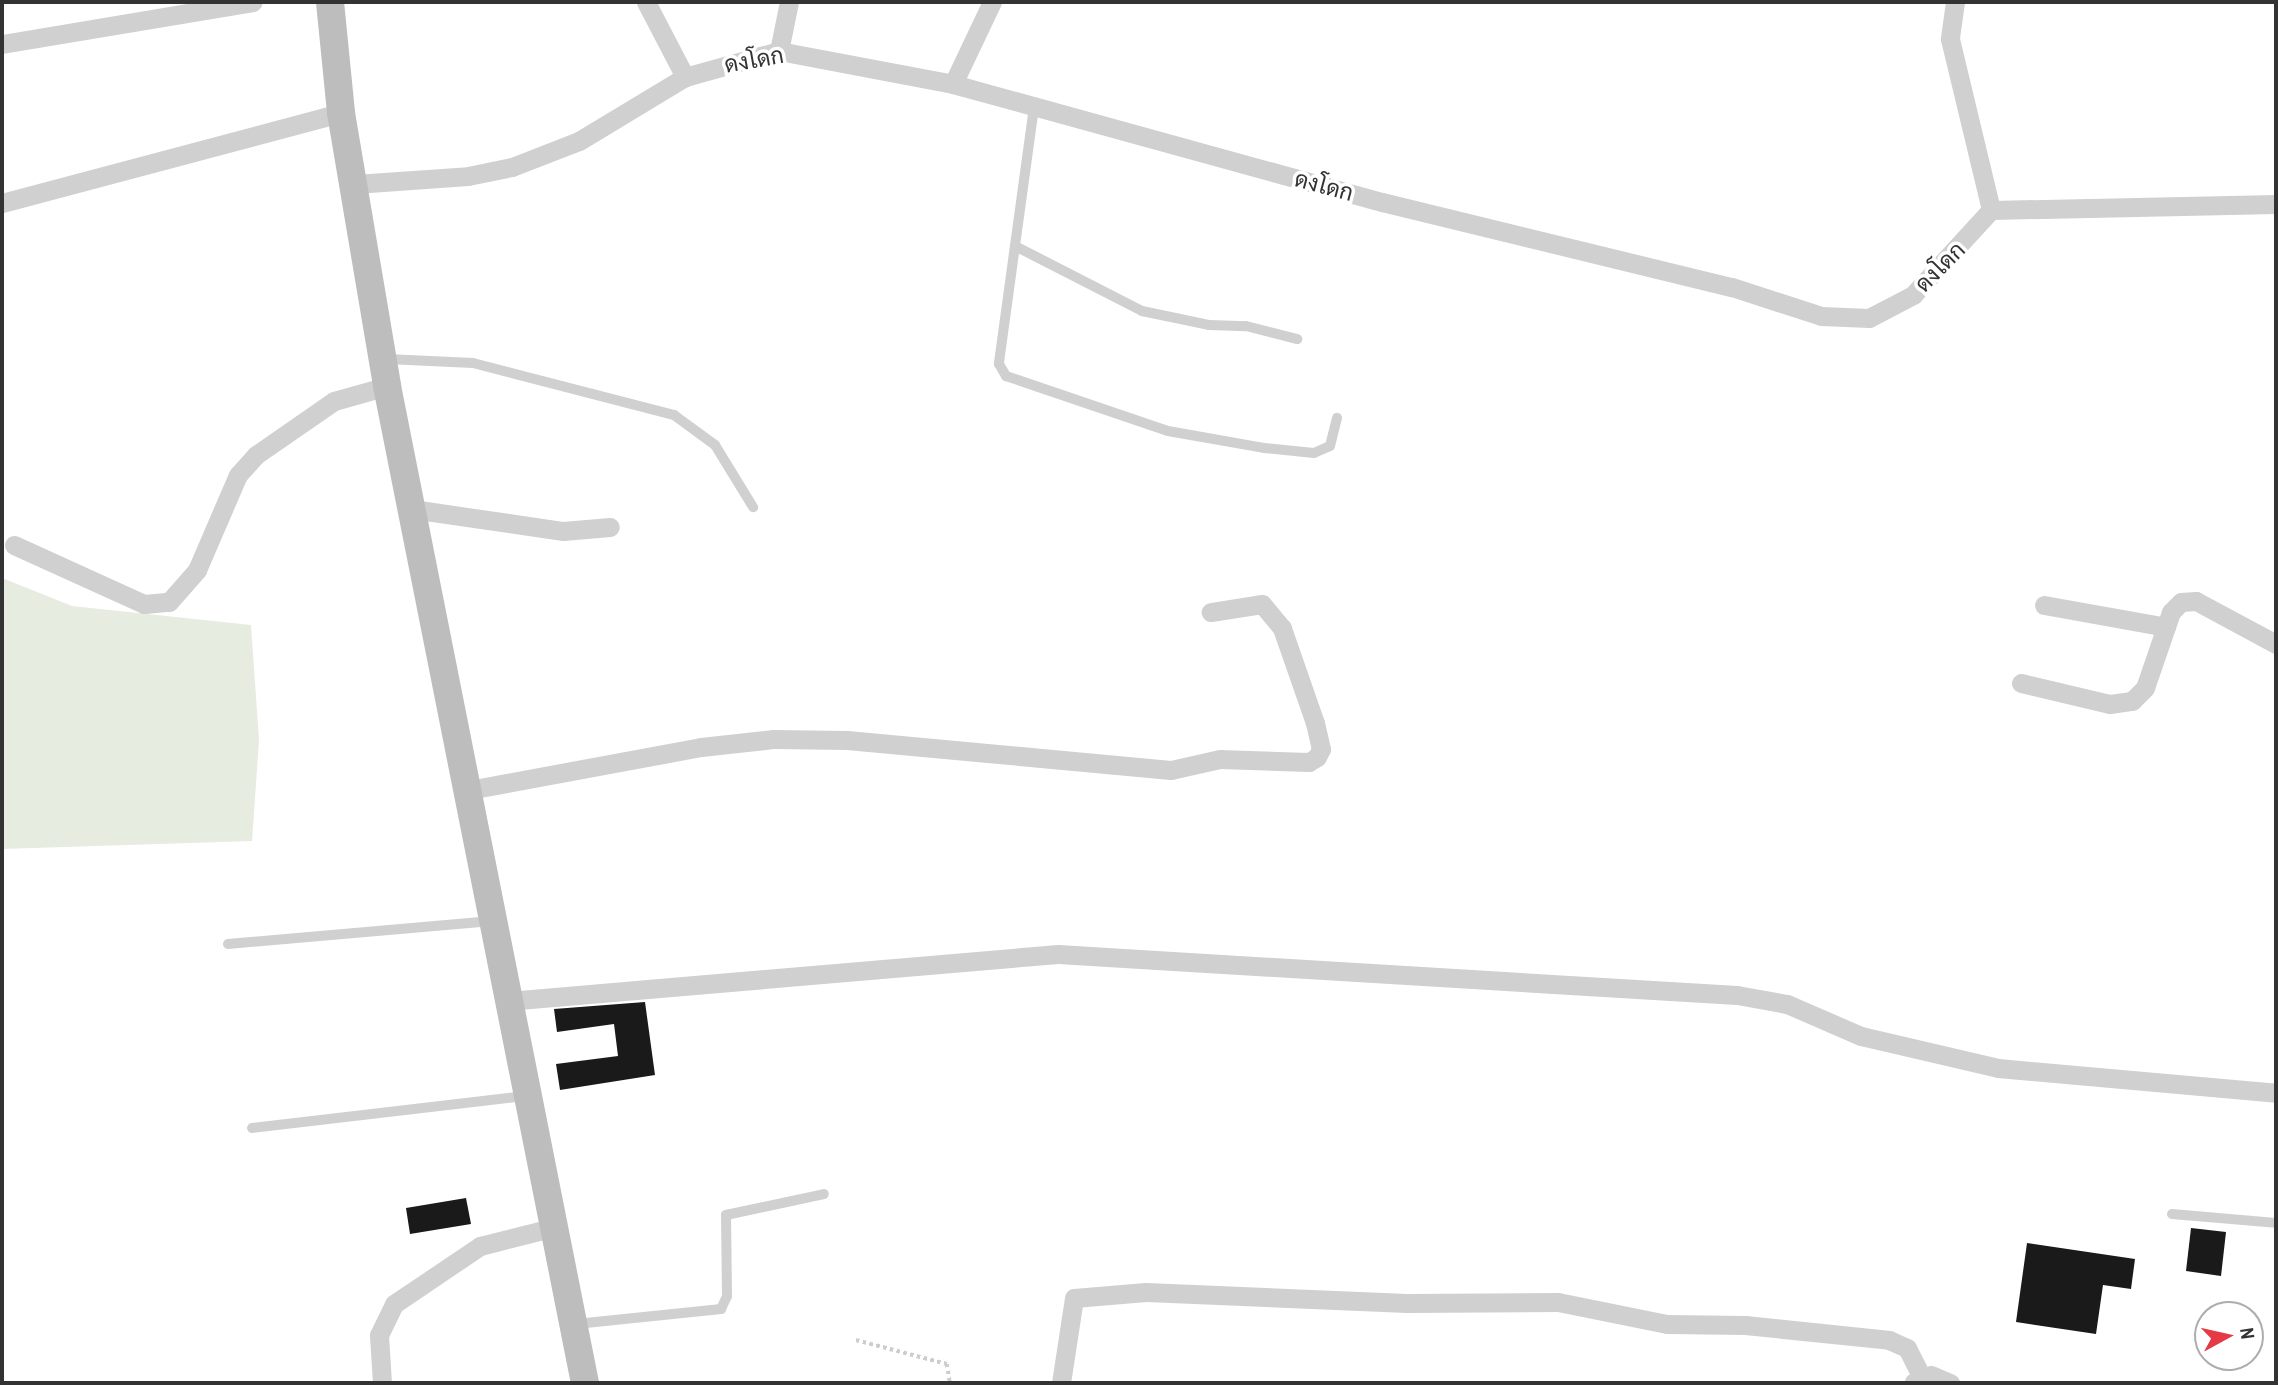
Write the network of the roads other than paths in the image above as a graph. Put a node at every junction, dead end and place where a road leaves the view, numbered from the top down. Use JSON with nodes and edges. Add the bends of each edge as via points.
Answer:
{"nodes":[{"id":1,"x":253,"y":2,"type":"edge"},
{"id":2,"x":330,"y":2,"type":"edge"},
{"id":3,"x":646,"y":2,"type":"edge"},
{"id":4,"x":789,"y":2,"type":"edge"},
{"id":5,"x":992,"y":2,"type":"edge"},
{"id":6,"x":1955,"y":2,"type":"edge"},
{"id":7,"x":2,"y":44,"type":"edge"},
{"id":8,"x":779,"y":51,"type":"junction"},
{"id":9,"x":685,"y":77,"type":"junction"},
{"id":10,"x":953,"y":84,"type":"junction"},
{"id":11,"x":1034,"y":107,"type":"junction"},
{"id":12,"x":341,"y":113,"type":"junction"},
{"id":13,"x":355,"y":184,"type":"junction"},
{"id":14,"x":2,"y":203,"type":"edge"},
{"id":15,"x":2276,"y":204,"type":"edge"},
{"id":16,"x":1991,"y":210,"type":"junction"},
{"id":17,"x":1015,"y":246,"type":"junction"},
{"id":18,"x":1297,"y":339,"type":"dead end"},
{"id":19,"x":385,"y":372,"type":"junction"},
{"id":20,"x":1337,"y":418,"type":"dead end"},
{"id":21,"x":753,"y":507,"type":"dead end"},
{"id":22,"x":412,"y":509,"type":"junction"},
{"id":23,"x":610,"y":527,"type":"dead end"},
{"id":24,"x":14,"y":545,"type":"dead end"},
{"id":25,"x":2044,"y":605,"type":"dead end"},
{"id":26,"x":1211,"y":612,"type":"dead end"},
{"id":27,"x":2166,"y":626,"type":"junction"},
{"id":28,"x":2276,"y":644,"type":"edge"},
{"id":29,"x":2021,"y":683,"type":"dead end"},
{"id":30,"x":469,"y":790,"type":"junction"},
{"id":31,"x":493,"y":921,"type":"junction"},
{"id":32,"x":228,"y":944,"type":"dead end"},
{"id":33,"x":507,"y":1002,"type":"junction"},
{"id":34,"x":2276,"y":1093,"type":"edge"},
{"id":35,"x":526,"y":1096,"type":"junction"},
{"id":36,"x":252,"y":1128,"type":"dead end"},
{"id":37,"x":824,"y":1195,"type":"dead end"},
{"id":38,"x":2172,"y":1214,"type":"dead end"},
{"id":39,"x":2276,"y":1223,"type":"edge"},
{"id":40,"x":551,"y":1228,"type":"junction"},
{"id":41,"x":572,"y":1324,"type":"junction"},
{"id":42,"x":1917,"y":1379,"type":"edge"},
{"id":43,"x":382,"y":1383,"type":"edge"},
{"id":44,"x":585,"y":1383,"type":"edge"},
{"id":45,"x":1060,"y":1383,"type":"edge"},
{"id":46,"x":1950,"y":1383,"type":"edge"}],
"edges":[{"from":1,"to":7,"type":"street"},
{"from":2,"to":12,"type":"street"},
{"from":3,"to":9,"type":"street"},
{"from":4,"to":8,"type":"street"},
{"from":5,"to":10,"type":"street"},
{"from":6,"to":16,"type":"street","via":[[1950,39]]},
{"from":8,"to":9,"type":"street","name":"ดงโดก"},
{"from":8,"to":10,"type":"street","name":"ดงโดก"},
{"from":9,"to":13,"type":"street","name":"ดงโดก","via":[[579,141],[512,167],[468,176]]},
{"from":10,"to":11,"type":"street","name":"ดงโดก"},
{"from":11,"to":16,"type":"street","name":"ดงโดก","via":[[1382,202],[1732,287],[1821,316],[1869,318],[1913,295]]},
{"from":11,"to":17,"type":"lane"},
{"from":12,"to":13,"type":"street"},
{"from":12,"to":14,"type":"street"},
{"from":13,"to":19,"type":"street"},
{"from":15,"to":16,"type":"street"},
{"from":17,"to":18,"type":"lane","via":[[1142,312],[1209,325],[1246,326]]},
{"from":17,"to":20,"type":"lane","via":[[999,364],[1014,381],[1168,431],[1314,453],[1330,446]]},
{"from":19,"to":21,"type":"lane","via":[[473,363],[674,415],[715,445]]},
{"from":19,"to":22,"type":"street"},
{"from":19,"to":24,"type":"street","via":[[256,455],[238,475],[197,570],[169,601],[144,604]]},
{"from":22,"to":23,"type":"street","via":[[563,531]]},
{"from":22,"to":30,"type":"street"},
{"from":25,"to":27,"type":"street"},
{"from":26,"to":30,"type":"street","via":[[1262,604],[1282,628],[1315,723],[1321,749],[1317,757],[1309,762],[1220,759],[1171,771],[847,740],[773,739],[701,747]]},
{"from":27,"to":28,"type":"street","via":[[2181,602],[2196,601]]},
{"from":27,"to":29,"type":"street","via":[[2146,688],[2132,701],[2110,704]]},
{"from":30,"to":31,"type":"street"},
{"from":31,"to":32,"type":"lane"},
{"from":31,"to":33,"type":"street"},
{"from":33,"to":34,"type":"street","via":[[1058,954],[1737,995],[1787,1004],[1861,1036],[1998,1068]]},
{"from":33,"to":35,"type":"street"},
{"from":35,"to":36,"type":"lane"},
{"from":35,"to":40,"type":"street"},
{"from":37,"to":41,"type":"lane","via":[[726,1215],[727,1296],[721,1308]]},
{"from":38,"to":39,"type":"lane"},
{"from":40,"to":41,"type":"street"},
{"from":40,"to":43,"type":"street","via":[[480,1246],[394,1304],[379,1335]]},
{"from":41,"to":44,"type":"street"},
{"from":42,"to":45,"type":"street","via":[[1908,1348],[1889,1340],[1745,1325],[1667,1324],[1558,1302],[1407,1303],[1146,1292],[1074,1298]]},
{"from":42,"to":46,"type":"street"}]}
